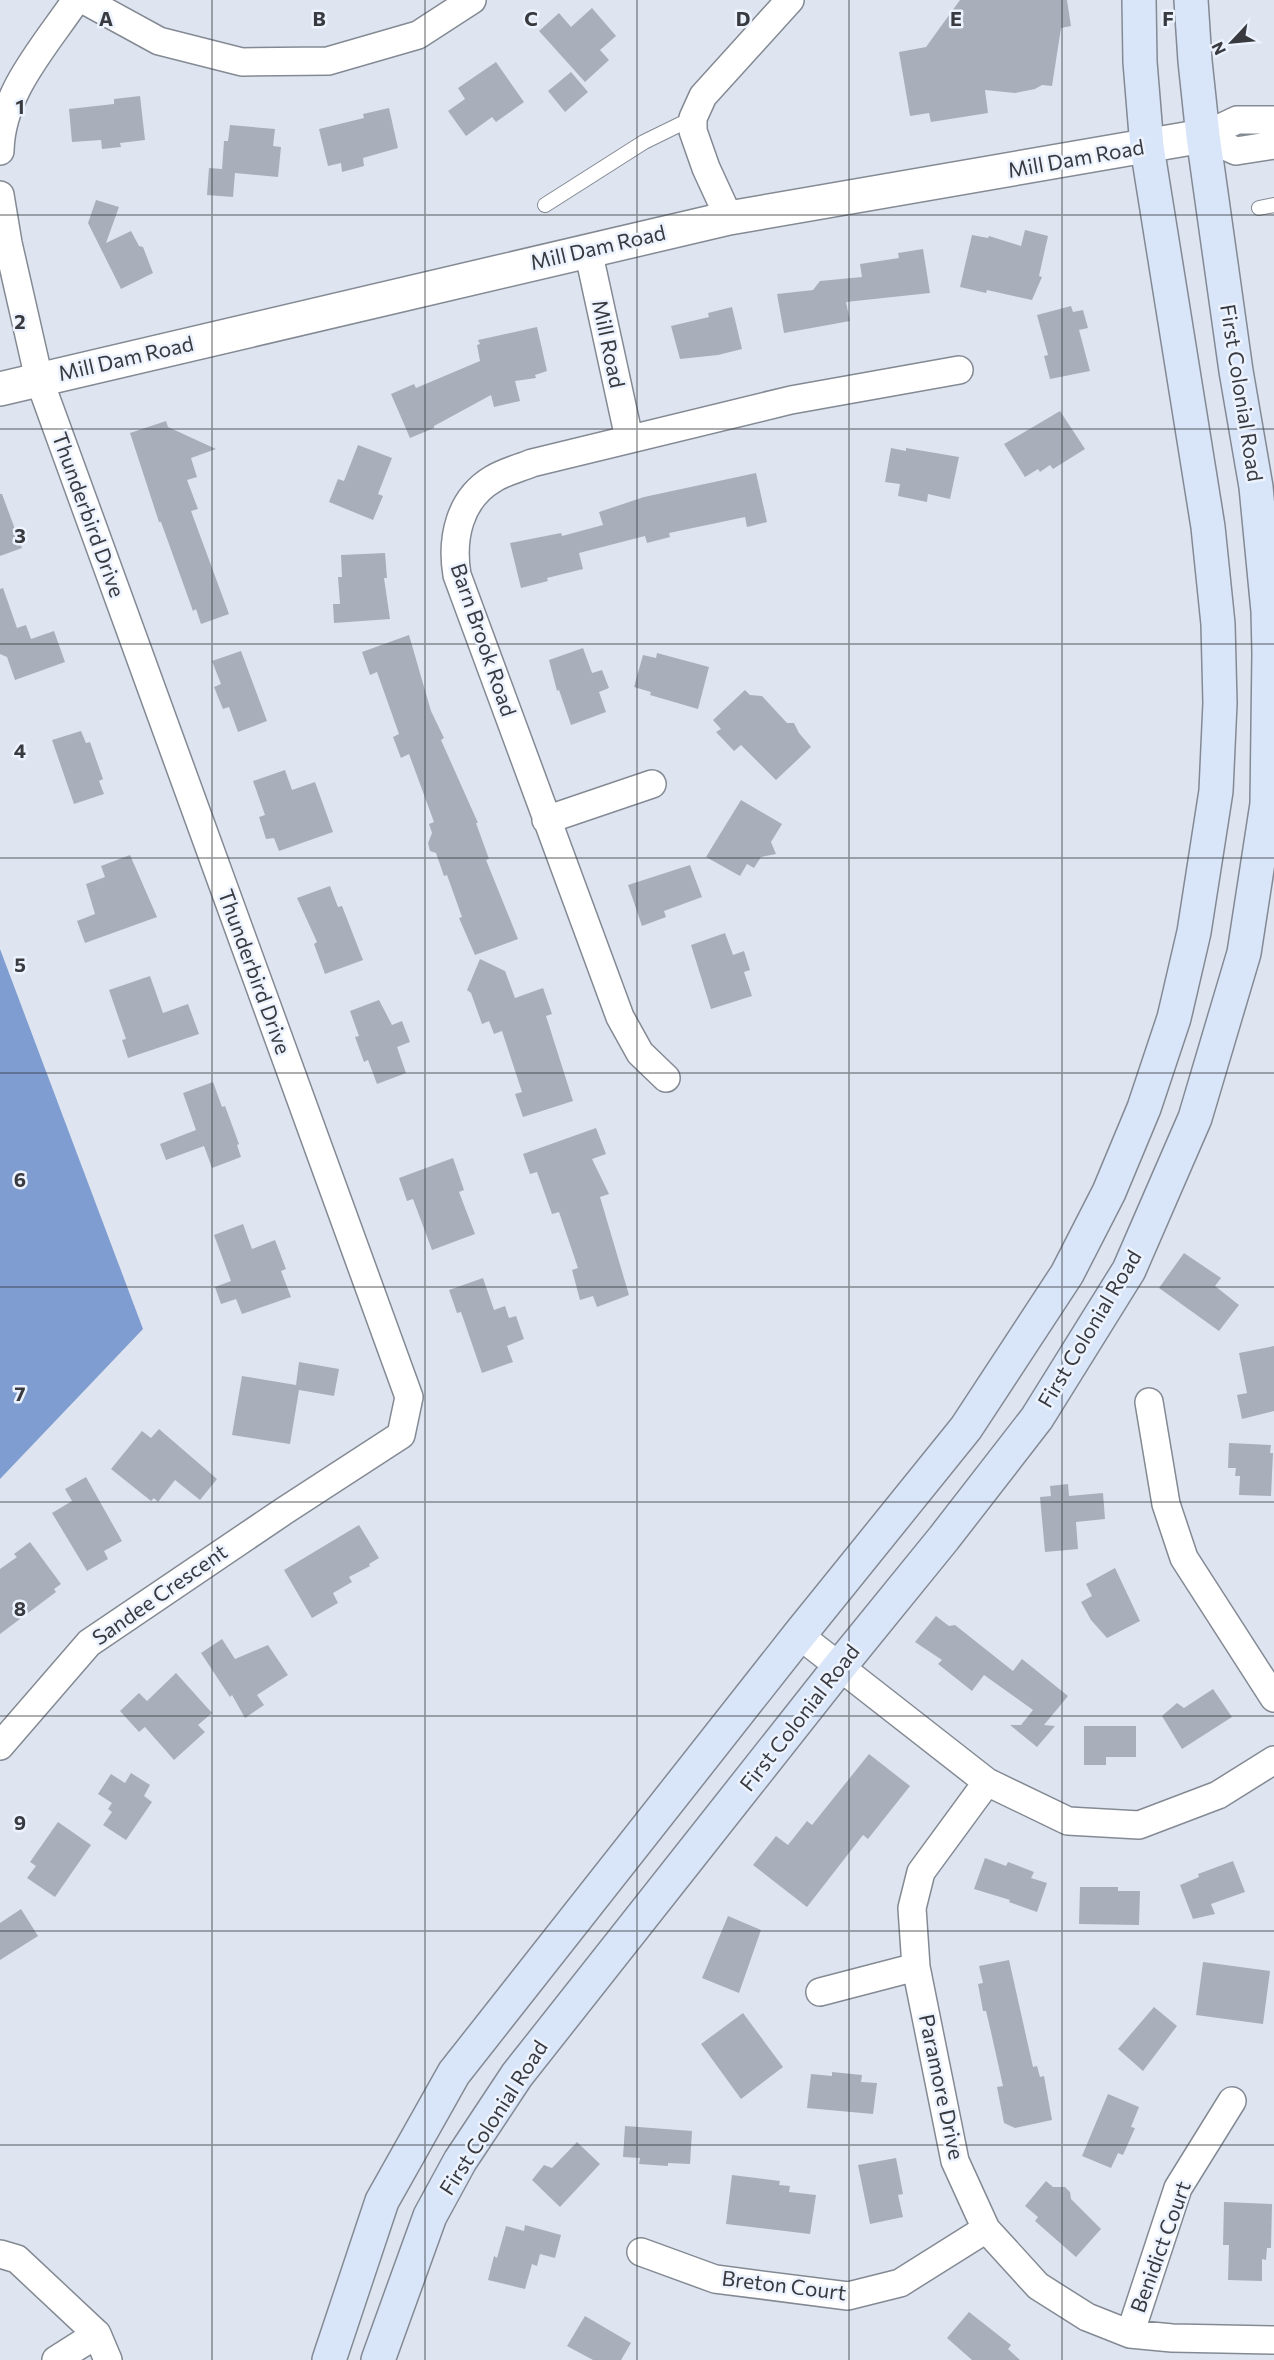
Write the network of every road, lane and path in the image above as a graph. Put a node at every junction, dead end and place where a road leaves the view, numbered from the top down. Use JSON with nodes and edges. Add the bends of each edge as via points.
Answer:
{"nodes":[{"id":1,"x":76,"y":0,"type":"edge"},
{"id":2,"x":84,"y":0,"type":"edge"},
{"id":3,"x":472,"y":0,"type":"edge"},
{"id":4,"x":790,"y":0,"type":"edge"},
{"id":5,"x":1139,"y":0,"type":"edge"},
{"id":6,"x":1191,"y":0,"type":"edge"},
{"id":7,"x":693,"y":118,"type":"junction"},
{"id":8,"x":1274,"y":120,"type":"edge"},
{"id":9,"x":1203,"y":136,"type":"junction"},
{"id":10,"x":1274,"y":145,"type":"edge"},
{"id":11,"x":1147,"y":147,"type":"junction"},
{"id":12,"x":0,"y":151,"type":"edge"},
{"id":13,"x":0,"y":195,"type":"edge"},
{"id":14,"x":545,"y":205,"type":"dead end"},
{"id":15,"x":1274,"y":205,"type":"edge"},
{"id":16,"x":1259,"y":207,"type":"dead end"},
{"id":17,"x":729,"y":218,"type":"junction"},
{"id":18,"x":588,"y":250,"type":"junction"},
{"id":19,"x":958,"y":370,"type":"dead end"},
{"id":20,"x":39,"y":380,"type":"junction"},
{"id":21,"x":0,"y":389,"type":"edge"},
{"id":22,"x":629,"y":438,"type":"junction"},
{"id":23,"x":1272,"y":653,"type":"edge"},
{"id":24,"x":652,"y":784,"type":"dead end"},
{"id":25,"x":546,"y":820,"type":"junction"},
{"id":26,"x":666,"y":1078,"type":"dead end"},
{"id":27,"x":1149,"y":1402,"type":"dead end"},
{"id":28,"x":284,"y":1510,"type":"joint"},
{"id":29,"x":799,"y":1635,"type":"junction"},
{"id":30,"x":840,"y":1666,"type":"junction"},
{"id":31,"x":1274,"y":1698,"type":"edge"},
{"id":32,"x":0,"y":1746,"type":"edge"},
{"id":33,"x":1274,"y":1760,"type":"edge"},
{"id":34,"x":987,"y":1782,"type":"junction"},
{"id":35,"x":916,"y":1967,"type":"junction"},
{"id":36,"x":820,"y":1992,"type":"dead end"},
{"id":37,"x":1232,"y":2101,"type":"dead end"},
{"id":38,"x":986,"y":2229,"type":"junction"},
{"id":39,"x":641,"y":2252,"type":"dead end"},
{"id":40,"x":0,"y":2254,"type":"edge"},
{"id":41,"x":97,"y":2334,"type":"junction"},
{"id":42,"x":1130,"y":2334,"type":"junction"},
{"id":43,"x":1274,"y":2340,"type":"edge"},
{"id":44,"x":56,"y":2360,"type":"edge"},
{"id":45,"x":108,"y":2360,"type":"edge"},
{"id":46,"x":329,"y":2360,"type":"edge"},
{"id":47,"x":378,"y":2360,"type":"edge"}],
"edges":[{"from":1,"to":12,"type":"street","via":[[16,89],[6,114]]},
{"from":2,"to":3,"type":"street","via":[[159,41],[253,62],[328,61],[418,35]]},
{"from":4,"to":7,"type":"street","via":[[704,96]]},
{"from":5,"to":11,"type":"main road"},
{"from":6,"to":9,"type":"main road","name":"First Colonial Road"},
{"from":7,"to":14,"type":"lane","via":[[644,142]]},
{"from":7,"to":17,"type":"street","via":[[693,131],[706,168]]},
{"from":8,"to":9,"type":"street","name":"Mill Dam Road","via":[[1237,120]]},
{"from":9,"to":10,"type":"street","via":[[1236,151]]},
{"from":9,"to":11,"type":"street","name":"Mill Dam Road"},
{"from":9,"to":23,"type":"main road","name":"First Colonial Road","via":[[1256,487]]},
{"from":11,"to":17,"type":"street","name":"Mill Dam Road"},
{"from":11,"to":29,"type":"main road","via":[[1208,527],[1218,624],[1216,791],[1194,933],[1174,1018],[1144,1108],[1109,1192],[1067,1274],[966,1428]]},
{"from":13,"to":20,"type":"street","name":"Thunderbird Drive"},
{"from":15,"to":16,"type":"lane"},
{"from":17,"to":18,"type":"street","name":"Mill Dam Road"},
{"from":18,"to":20,"type":"street","name":"Mill Dam Road"},
{"from":18,"to":22,"type":"street","name":"Mill Road"},
{"from":19,"to":22,"type":"street","name":"Barn Brook Road","via":[[791,400]]},
{"from":20,"to":21,"type":"street","name":"Mill Dam Road"},
{"from":20,"to":28,"type":"street","name":"Thunderbird Drive","via":[[409,1397],[401,1435]]},
{"from":22,"to":25,"type":"street","name":"Barn Brook Road","via":[[532,463],[493,479],[479,489],[466,507],[456,531],[456,575]]},
{"from":23,"to":30,"type":"main road","name":"First Colonial Road","via":[[1267,804],[1244,953],[1195,1118],[1129,1269],[1037,1418]]},
{"from":24,"to":25,"type":"street"},
{"from":25,"to":26,"type":"street","name":"Barn Brook Road","via":[[620,1017],[640,1053]]},
{"from":27,"to":31,"type":"street","via":[[1166,1504],[1184,1558]]},
{"from":28,"to":32,"type":"street","name":"Sandee Crescent","via":[[89,1643]]},
{"from":29,"to":30,"type":"street"},
{"from":29,"to":46,"type":"main road","via":[[454,2073],[382,2201]]},
{"from":30,"to":34,"type":"street"},
{"from":30,"to":47,"type":"main road","name":"First Colonial Road","via":[[517,2075],[460,2161],[430,2216]]},
{"from":33,"to":34,"type":"street","via":[[1218,1795],[1139,1825],[1068,1821]]},
{"from":34,"to":35,"type":"street","name":"Paramore Drive","via":[[921,1872],[912,1908]]},
{"from":35,"to":36,"type":"street"},
{"from":35,"to":38,"type":"street","name":"Paramore Drive","via":[[955,2161]]},
{"from":37,"to":42,"type":"street","name":"Benidict Court","via":[[1178,2188]]},
{"from":38,"to":39,"type":"street","name":"Breton Court","via":[[900,2283],[848,2296],[715,2279]]},
{"from":38,"to":42,"type":"street","name":"Paramore Drive","via":[[1038,2286],[1087,2317]]},
{"from":40,"to":41,"type":"street","via":[[17,2259]]},
{"from":41,"to":44,"type":"street"},
{"from":41,"to":45,"type":"street"},
{"from":42,"to":43,"type":"street","name":"Paramore Drive"}]}
